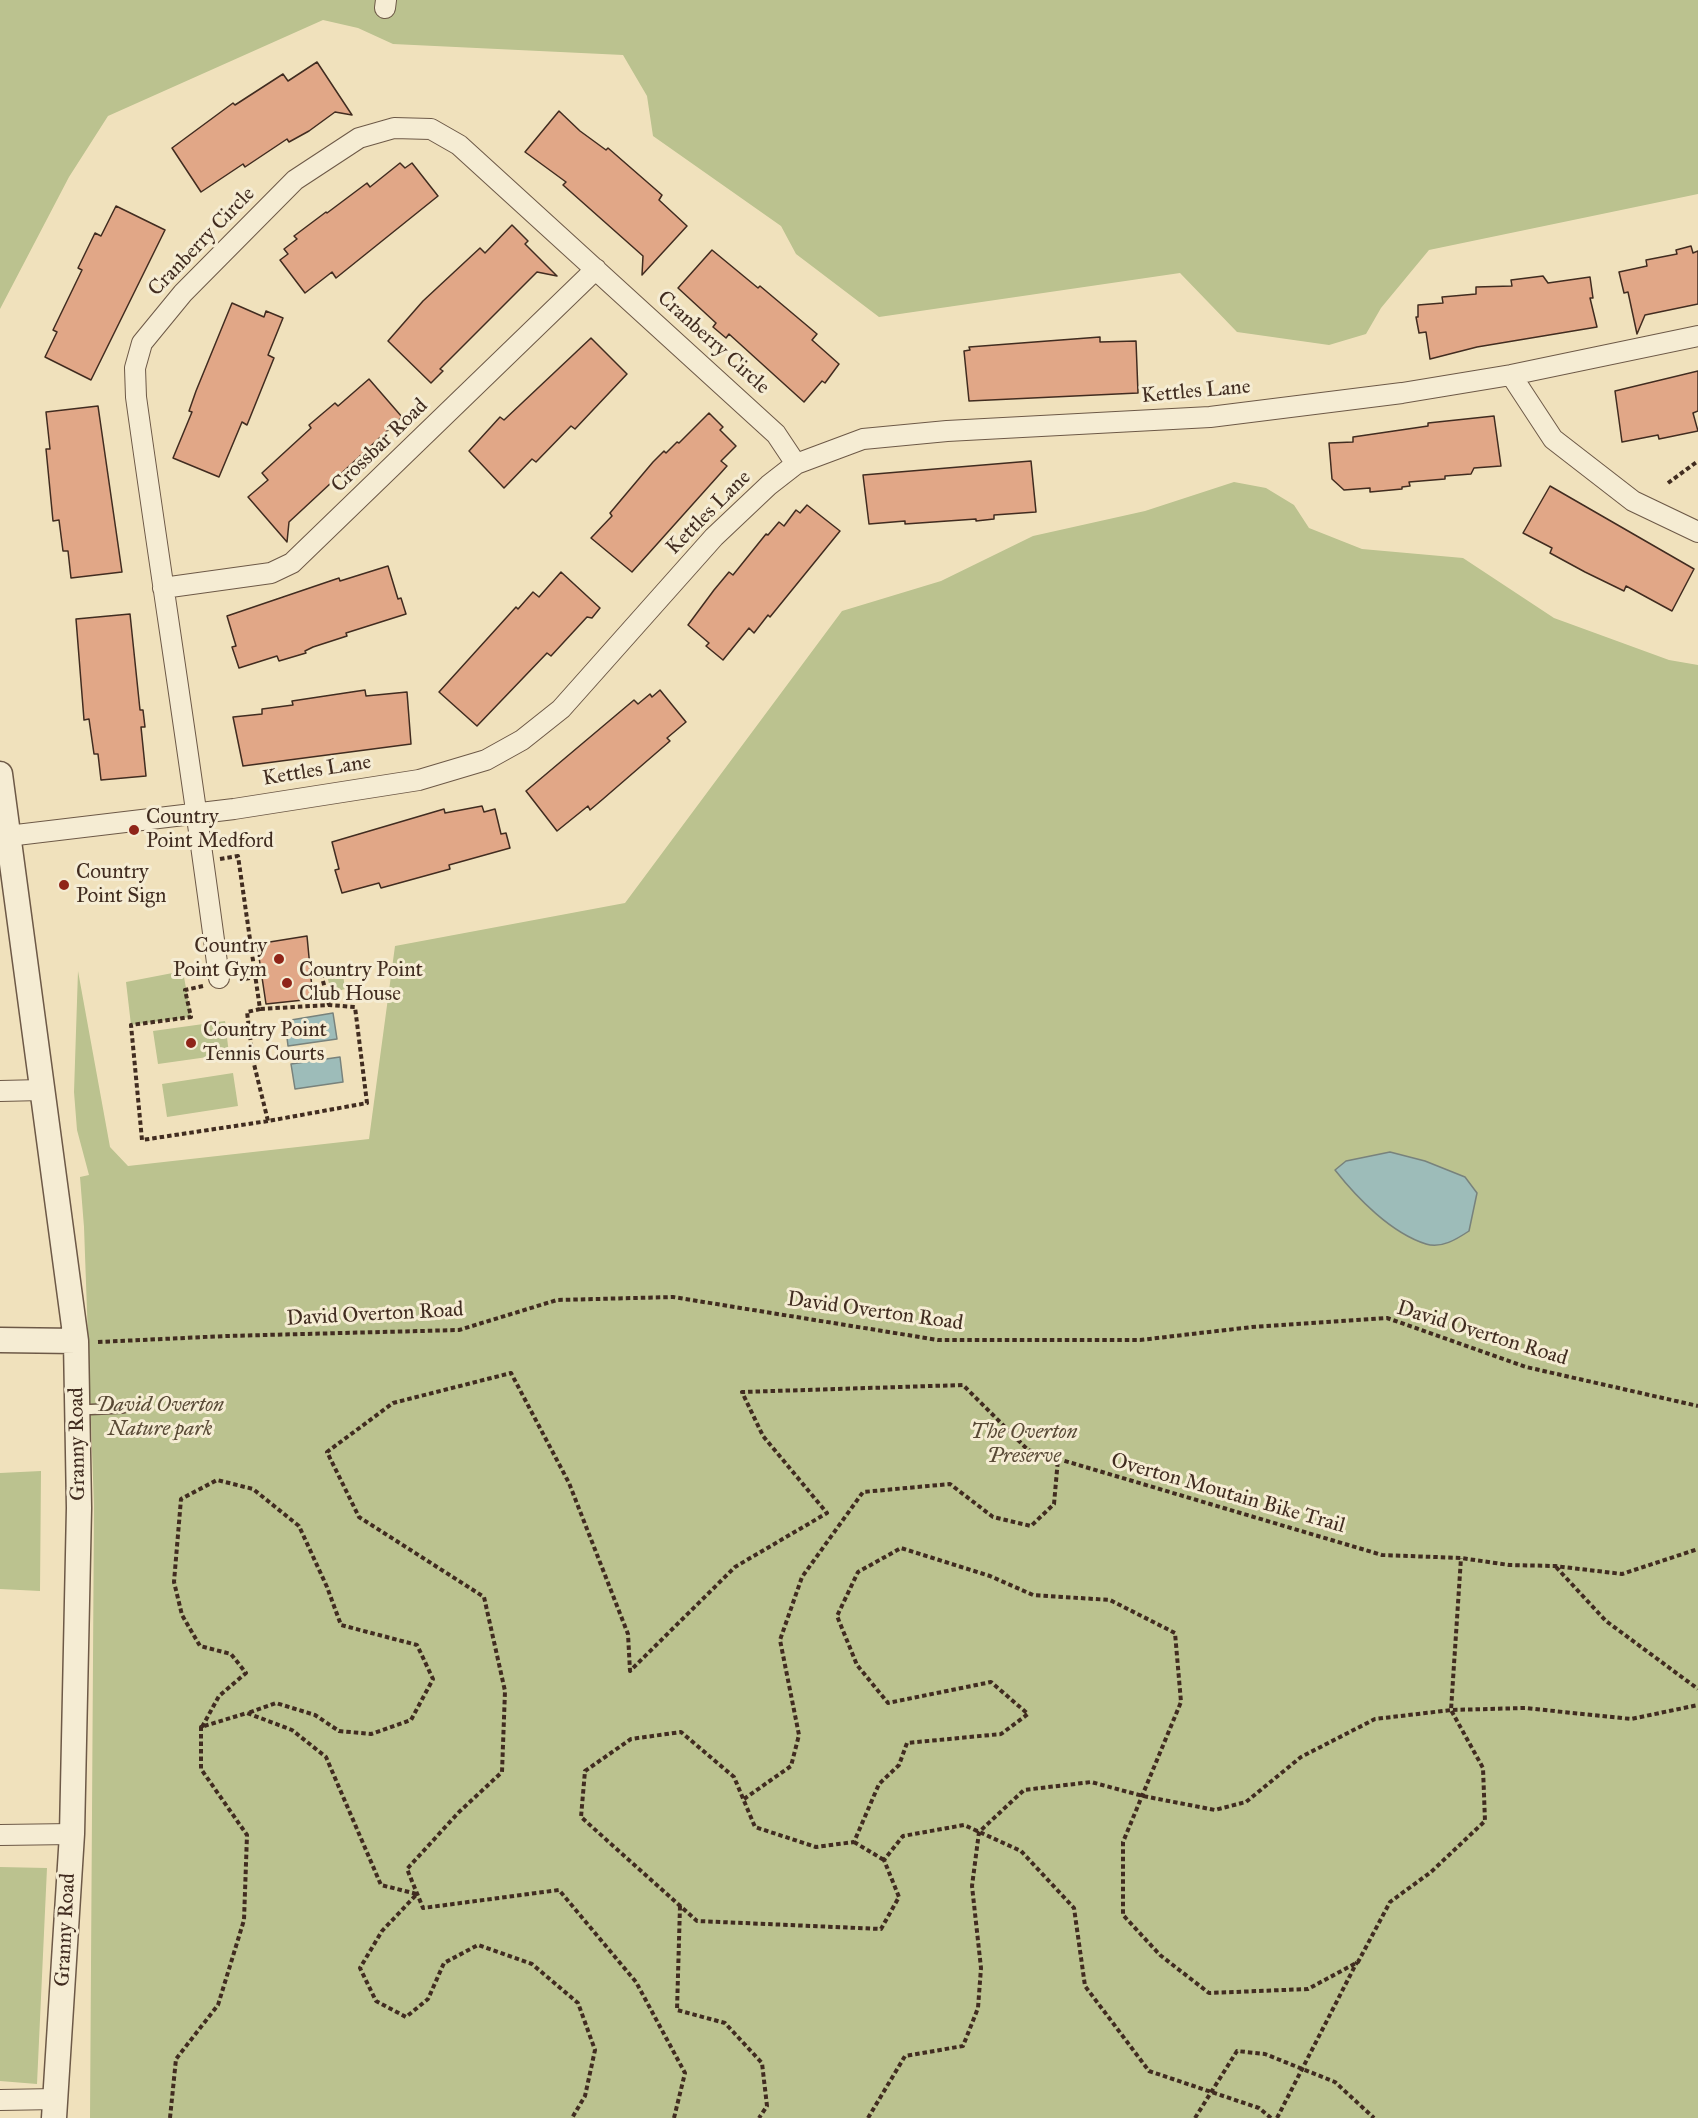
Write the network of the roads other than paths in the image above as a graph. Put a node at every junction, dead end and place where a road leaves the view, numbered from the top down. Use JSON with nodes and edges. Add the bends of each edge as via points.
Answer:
{"nodes":[{"id":1,"x":596,"y":269,"type":"junction"},
{"id":2,"x":1698,"y":336,"type":"edge"},
{"id":3,"x":1511,"y":375,"type":"junction"},
{"id":4,"x":796,"y":464,"type":"junction"},
{"id":5,"x":1698,"y":532,"type":"edge"},
{"id":6,"x":163,"y":588,"type":"junction"},
{"id":7,"x":0,"y":774,"type":"edge"},
{"id":8,"x":198,"y":812,"type":"junction"},
{"id":9,"x":8,"y":836,"type":"junction"},
{"id":10,"x":219,"y":978,"type":"dead end"},
{"id":11,"x":0,"y":1090,"type":"edge"},
{"id":12,"x":42,"y":1090,"type":"junction"},
{"id":13,"x":0,"y":1340,"type":"edge"},
{"id":14,"x":76,"y":1341,"type":"junction"},
{"id":15,"x":123,"y":1408,"type":"dead end"},
{"id":16,"x":77,"y":1411,"type":"junction"},
{"id":17,"x":72,"y":1834,"type":"junction"},
{"id":18,"x":0,"y":1835,"type":"edge"},
{"id":19,"x":0,"y":2100,"type":"edge"},
{"id":20,"x":55,"y":2108,"type":"edge"}],
"edges":[{"from":1,"to":4,"type":"street","name":"Cranberry Circle","via":[[776,434]]},
{"from":1,"to":6,"type":"street","name":"Crossbar Road","via":[[292,563],[271,573]]},
{"from":1,"to":6,"type":"street","name":"Cranberry Circle","via":[[459,145],[431,129],[394,128],[359,138],[295,180],[183,293],[142,343],[135,369],[136,397]]},
{"from":2,"to":3,"type":"street","name":"Kettles Lane"},
{"from":3,"to":4,"type":"street","name":"Kettles Lane","via":[[1210,417],[863,439]]},
{"from":3,"to":5,"type":"street","via":[[1553,439],[1633,501]]},
{"from":4,"to":8,"type":"street","name":"Kettles Lane","via":[[714,537],[561,709],[522,740],[486,759],[419,780]]},
{"from":6,"to":8,"type":"street","name":"Cranberry Circle"},
{"from":7,"to":9,"type":"street","name":"Granny Road"},
{"from":8,"to":9,"type":"street","name":"Kettles Lane"},
{"from":8,"to":10,"type":"street","name":"Cranberry Circle"},
{"from":9,"to":12,"type":"street","name":"Granny Road"},
{"from":11,"to":12,"type":"street"},
{"from":12,"to":14,"type":"street","name":"Granny Road"},
{"from":13,"to":14,"type":"street"},
{"from":14,"to":16,"type":"street","name":"Granny Road"},
{"from":15,"to":16,"type":"lane"},
{"from":16,"to":17,"type":"street","name":"Granny Road","via":[[79,1508]]},
{"from":17,"to":18,"type":"street"},
{"from":17,"to":20,"type":"street","name":"Granny Road"},
{"from":19,"to":20,"type":"street"}]}
